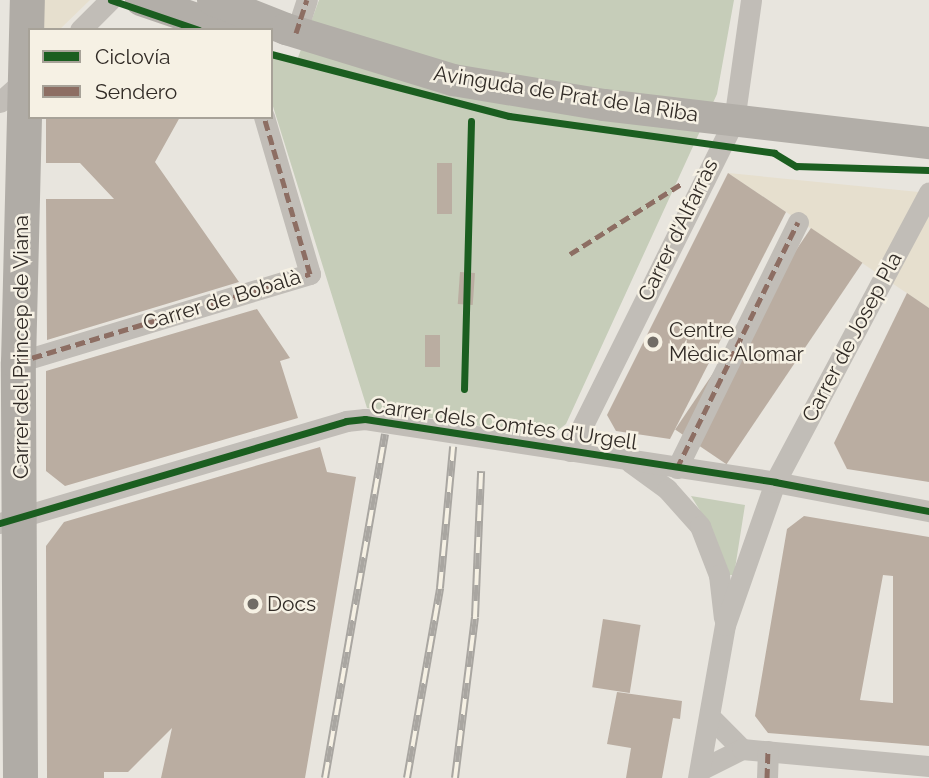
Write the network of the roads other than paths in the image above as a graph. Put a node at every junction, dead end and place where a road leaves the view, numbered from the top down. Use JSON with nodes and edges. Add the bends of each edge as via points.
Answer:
{"nodes":[{"id":1,"x":27,"y":0,"type":"edge"},
{"id":2,"x":110,"y":0,"type":"edge"},
{"id":3,"x":141,"y":0,"type":"edge"},
{"id":4,"x":213,"y":0,"type":"edge"},
{"id":5,"x":307,"y":0,"type":"edge"},
{"id":6,"x":751,"y":0,"type":"edge"},
{"id":7,"x":82,"y":28,"type":"edge"},
{"id":8,"x":222,"y":28,"type":"edge"},
{"id":9,"x":265,"y":28,"type":"edge"},
{"id":10,"x":284,"y":38,"type":"edge"},
{"id":11,"x":18,"y":86,"type":"edge"},
{"id":12,"x":265,"y":119,"type":"edge"},
{"id":13,"x":729,"y":129,"type":"junction"},
{"id":14,"x":929,"y":143,"type":"edge"},
{"id":15,"x":929,"y":160,"type":"edge"},
{"id":16,"x":929,"y":192,"type":"edge"},
{"id":17,"x":798,"y":222,"type":"dead end"},
{"id":18,"x":18,"y":362,"type":"junction"},
{"id":19,"x":570,"y":451,"type":"junction"},
{"id":20,"x":628,"y":460,"type":"junction"},
{"id":21,"x":677,"y":468,"type":"junction"},
{"id":22,"x":775,"y":482,"type":"junction"},
{"id":23,"x":929,"y":511,"type":"edge"},
{"id":24,"x":11,"y":520,"type":"edge"},
{"id":25,"x":724,"y":625,"type":"junction"},
{"id":26,"x":710,"y":717,"type":"junction"},
{"id":27,"x":742,"y":749,"type":"junction"},
{"id":28,"x":768,"y":751,"type":"junction"},
{"id":29,"x":929,"y":766,"type":"edge"},
{"id":30,"x":699,"y":774,"type":"edge"},
{"id":31,"x":20,"y":778,"type":"edge"},
{"id":32,"x":767,"y":778,"type":"edge"}],
"edges":[{"from":1,"to":11,"type":"main road","name":"Carrer del Princep de Viana"},
{"from":2,"to":7,"type":"street"},
{"from":3,"to":8,"type":"main road"},
{"from":4,"to":9,"type":"main road","name":"Avinguda de Prat de la Riba"},
{"from":5,"to":10,"type":"street"},
{"from":6,"to":13,"type":"street","name":"Carrer d'Alfarràs"},
{"from":10,"to":13,"type":"main road","name":"Avinguda de Prat de la Riba","via":[[453,80]]},
{"from":11,"to":18,"type":"main road","name":"Carrer del Princep de Viana"},
{"from":12,"to":18,"type":"street","name":"Carrer de Bobalà","via":[[310,274]]},
{"from":13,"to":14,"type":"main road","name":"Avinguda de Prat de la Riba"},
{"from":13,"to":15,"type":"main road","name":"Avinguda de Prat de la Riba"},
{"from":13,"to":19,"type":"street","name":"Carrer d'Alfarràs"},
{"from":16,"to":22,"type":"street","name":"Carrer de Josep Pla"},
{"from":17,"to":21,"type":"street"},
{"from":18,"to":24,"type":"main road","name":"Carrer del Princep de Viana"},
{"from":19,"to":20,"type":"street","name":"Carrer dels Comtes d'Urgell"},
{"from":19,"to":24,"type":"street","name":"Carrer dels Comtes d'Urgell","via":[[346,421]]},
{"from":20,"to":21,"type":"street","name":"Carrer dels Comtes d'Urgell"},
{"from":20,"to":25,"type":"street","via":[[667,489],[700,526],[719,575]]},
{"from":21,"to":22,"type":"street","name":"Carrer dels Comtes d'Urgell"},
{"from":22,"to":23,"type":"street","name":"Carrer dels Comtes d'Urgell"},
{"from":22,"to":25,"type":"street","name":"Carrer de Josep Pla"},
{"from":24,"to":31,"type":"main road","name":"Carrer del Princep de Viana"},
{"from":25,"to":26,"type":"street"},
{"from":26,"to":27,"type":"street"},
{"from":26,"to":30,"type":"street"},
{"from":27,"to":28,"type":"street"},
{"from":27,"to":30,"type":"street"},
{"from":28,"to":29,"type":"street"},
{"from":28,"to":32,"type":"street"}]}
